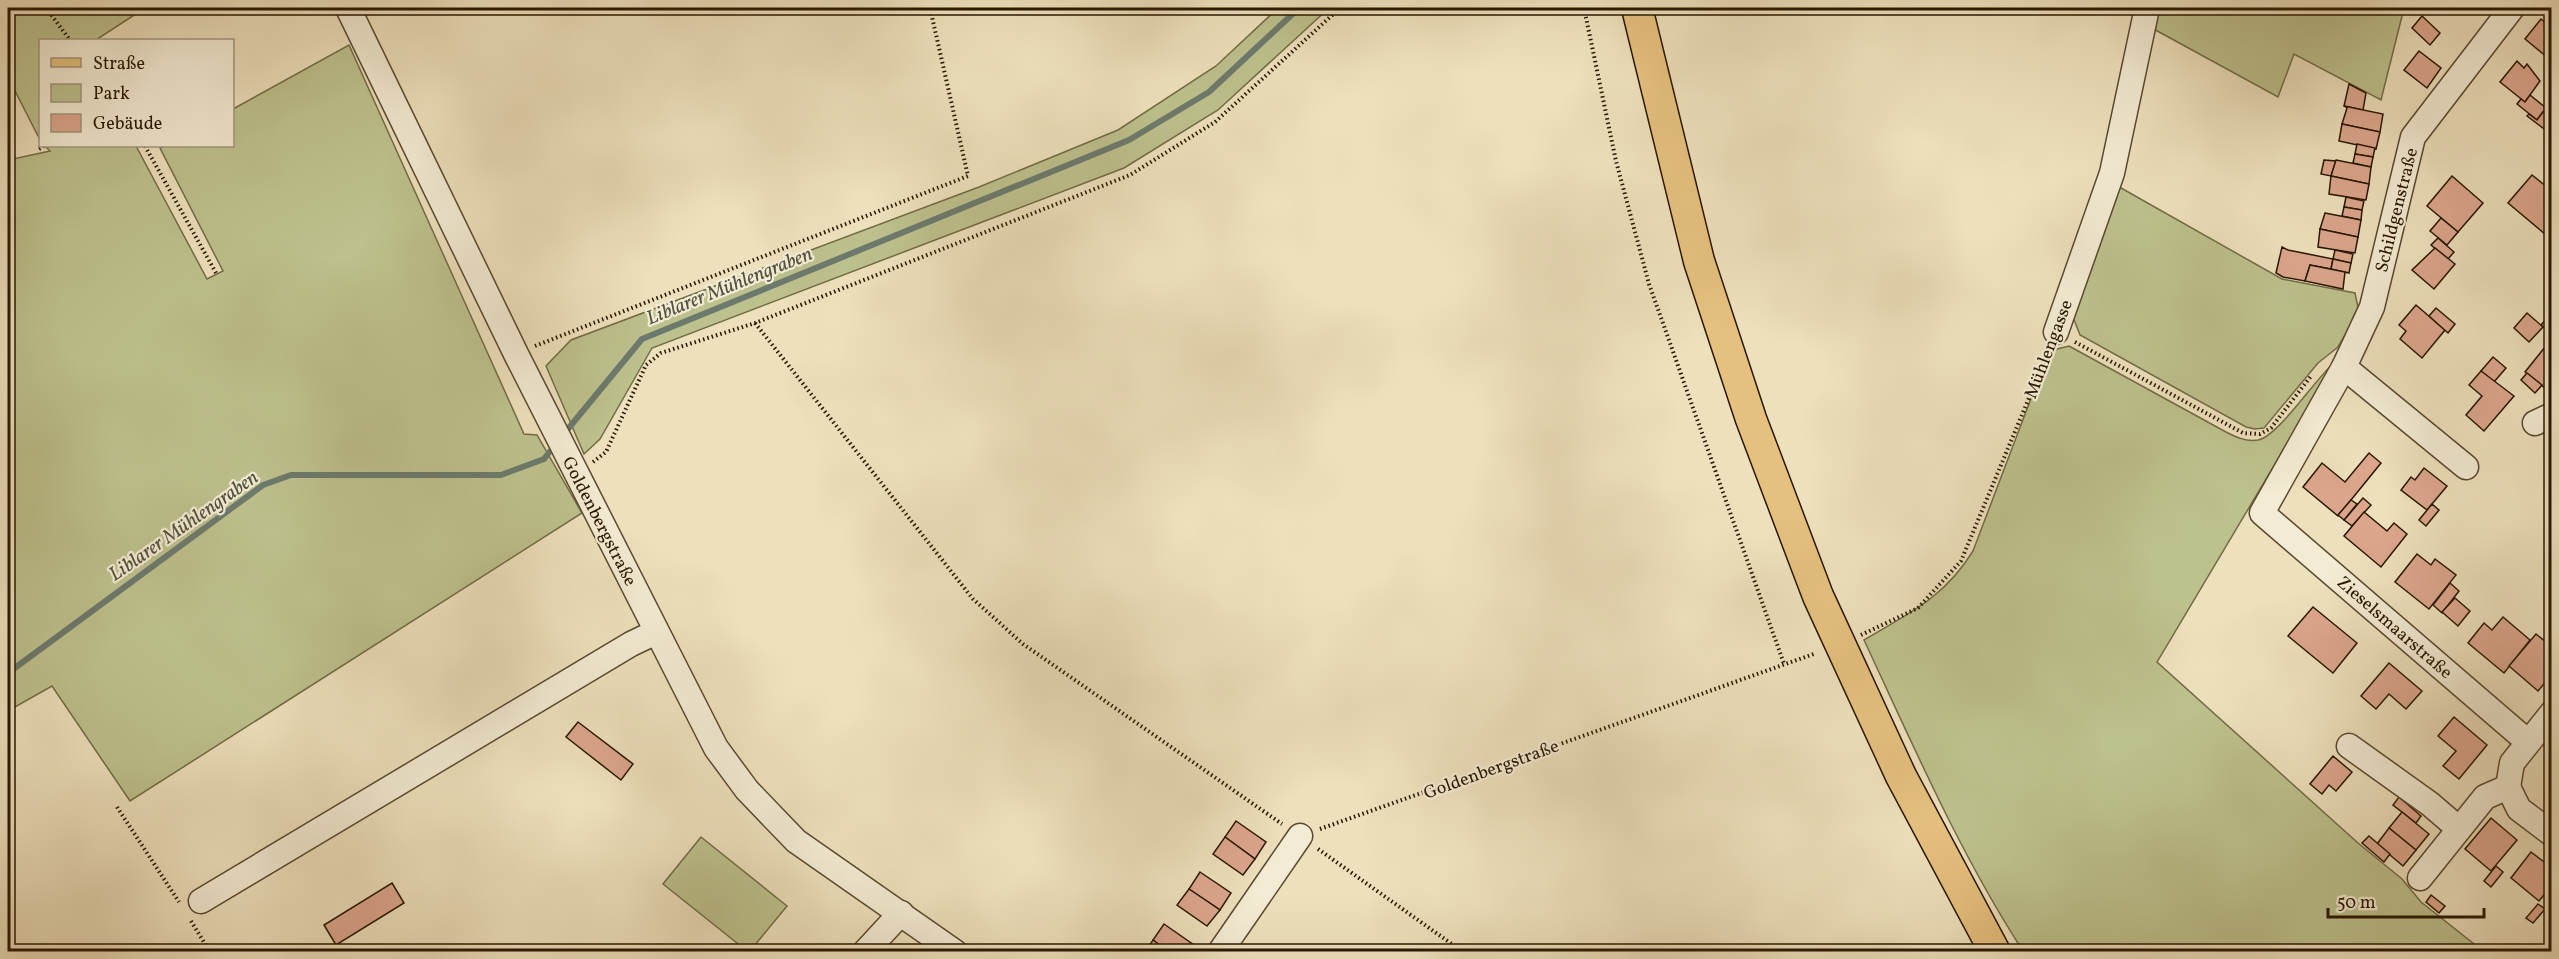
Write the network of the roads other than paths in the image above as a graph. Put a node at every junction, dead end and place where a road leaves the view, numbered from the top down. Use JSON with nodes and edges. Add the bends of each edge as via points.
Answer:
{"nodes":[{"id":1,"x":348,"y":8,"type":"edge"},
{"id":2,"x":1636,"y":8,"type":"edge"},
{"id":3,"x":2147,"y":8,"type":"edge"},
{"id":4,"x":2512,"y":8,"type":"edge"},
{"id":5,"x":2056,"y":332,"type":"road end"},
{"id":6,"x":2344,"y":367,"type":"junction"},
{"id":7,"x":2466,"y":467,"type":"dead end"},
{"id":8,"x":2262,"y":513,"type":"joint"},
{"id":9,"x":656,"y":632,"type":"junction"},
{"id":10,"x":2552,"y":713,"type":"edge"},
{"id":11,"x":2528,"y":742,"type":"junction"},
{"id":12,"x":2349,"y":746,"type":"dead end"},
{"id":13,"x":2508,"y":787,"type":"junction"},
{"id":14,"x":2459,"y":829,"type":"junction"},
{"id":15,"x":2552,"y":834,"type":"edge"},
{"id":16,"x":1300,"y":836,"type":"road end"},
{"id":17,"x":2420,"y":878,"type":"dead end"},
{"id":18,"x":189,"y":906,"type":"road end"},
{"id":19,"x":901,"y":913,"type":"junction"},
{"id":20,"x":866,"y":951,"type":"edge"},
{"id":21,"x":955,"y":951,"type":"edge"},
{"id":22,"x":1220,"y":951,"type":"edge"},
{"id":23,"x":1995,"y":951,"type":"edge"}],
"edges":[{"from":1,"to":9,"type":"street","name":"Goldenbergstraße"},
{"from":2,"to":23,"type":"main road","via":[[1699,261],[1751,419],[1818,596],[1901,776]]},
{"from":3,"to":5,"type":"street","name":"Mühlengasse","via":[[2112,172]]},
{"from":4,"to":6,"type":"street","name":"Schildgenstraße","via":[[2413,136],[2372,307]]},
{"from":6,"to":7,"type":"street"},
{"from":6,"to":8,"type":"street","name":"Schildgenstraße"},
{"from":8,"to":11,"type":"street","name":"Zieselsmaarstraße"},
{"from":9,"to":18,"type":"street"},
{"from":9,"to":19,"type":"street","name":"Goldenbergstraße","via":[[716,748],[747,790],[796,841]]},
{"from":10,"to":11,"type":"street"},
{"from":11,"to":13,"type":"street","via":[[2512,763]]},
{"from":12,"to":14,"type":"street"},
{"from":13,"to":14,"type":"street","via":[[2486,797]]},
{"from":13,"to":15,"type":"street","via":[[2519,809]]},
{"from":14,"to":17,"type":"street"},
{"from":16,"to":22,"type":"street"},
{"from":19,"to":20,"type":"street"},
{"from":19,"to":21,"type":"street","name":"Goldenbergstraße"}]}
